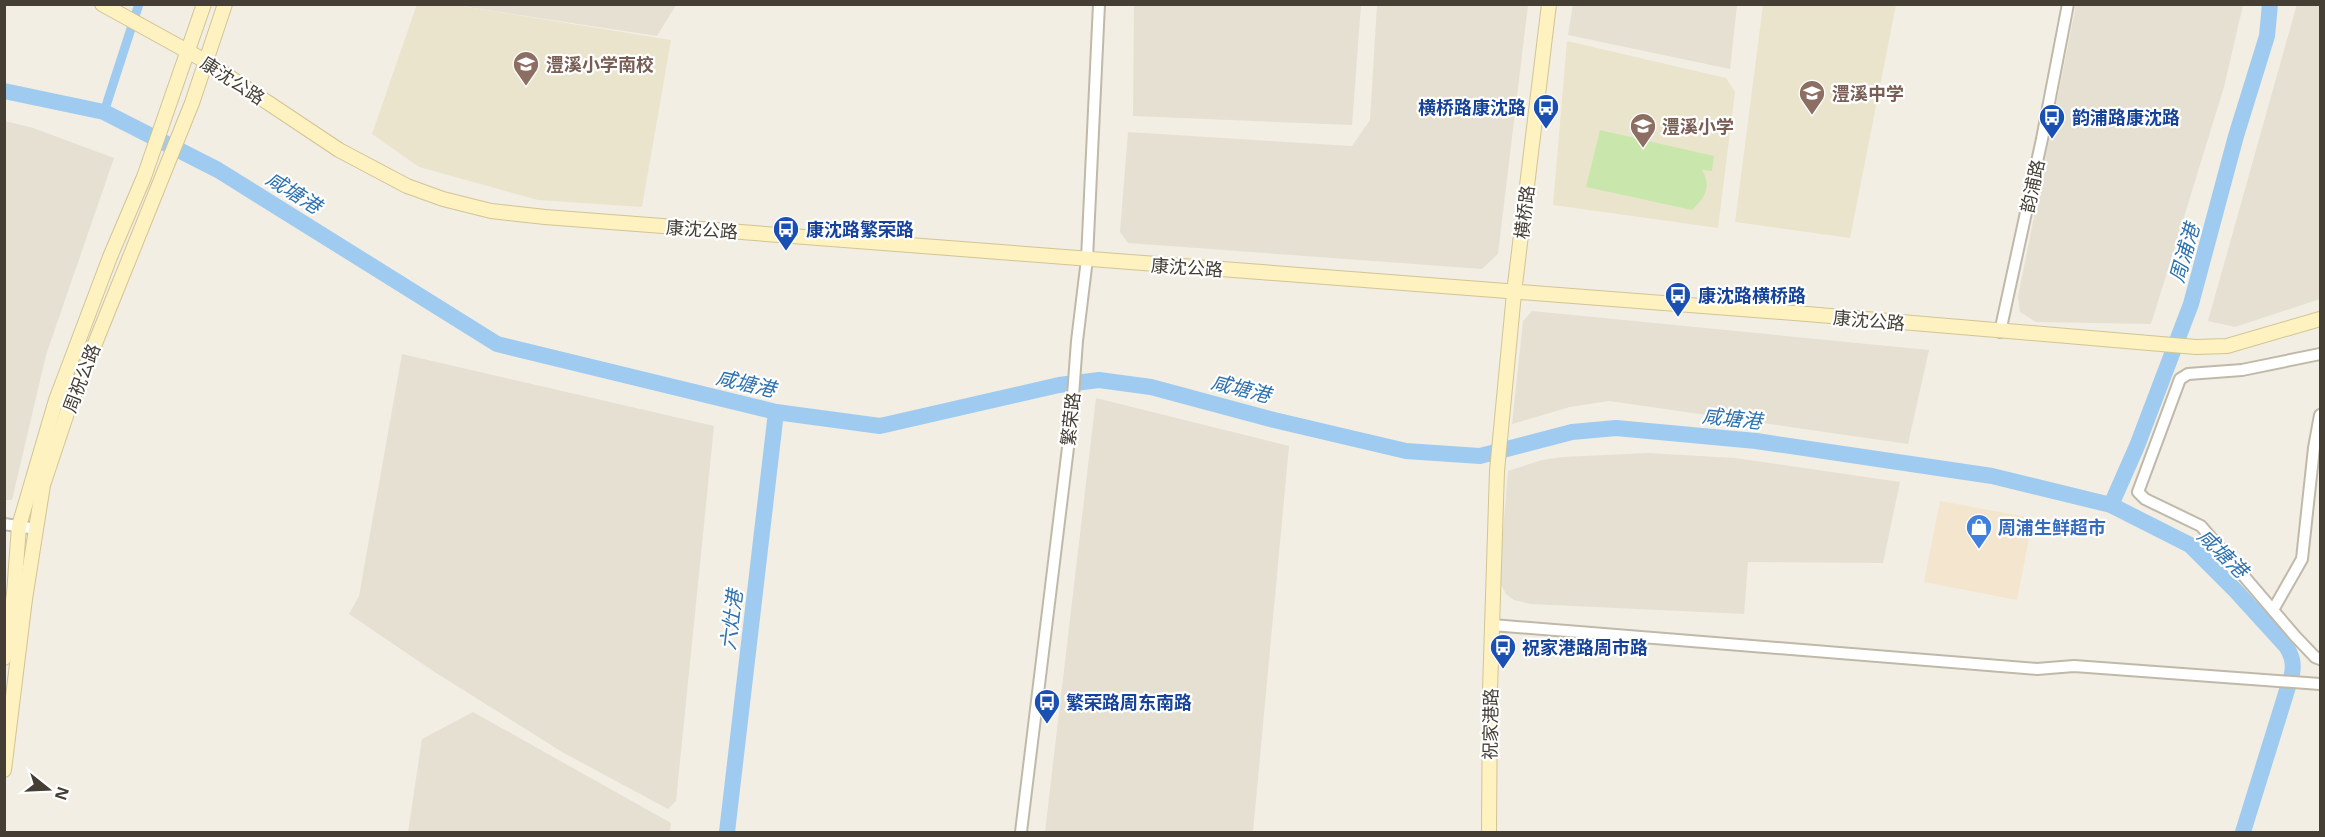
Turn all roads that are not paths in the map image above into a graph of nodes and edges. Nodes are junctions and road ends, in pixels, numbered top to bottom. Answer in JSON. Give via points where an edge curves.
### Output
{"nodes":[{"id":1,"x":102,"y":4,"type":"edge"},
{"id":2,"x":204,"y":4,"type":"edge"},
{"id":3,"x":225,"y":4,"type":"edge"},
{"id":4,"x":1099,"y":4,"type":"edge"},
{"id":5,"x":1549,"y":4,"type":"edge"},
{"id":6,"x":2068,"y":4,"type":"edge"},
{"id":7,"x":189,"y":53,"type":"junction"},
{"id":8,"x":207,"y":62,"type":"junction"},
{"id":9,"x":1087,"y":259,"type":"junction"},
{"id":10,"x":1514,"y":292,"type":"junction"},
{"id":11,"x":2320,"y":319,"type":"edge"},
{"id":12,"x":2000,"y":332,"type":"junction"},
{"id":13,"x":2320,"y":354,"type":"edge"},
{"id":14,"x":2320,"y":415,"type":"edge"},
{"id":15,"x":1497,"y":471,"type":"joint"},
{"id":16,"x":12,"y":525,"type":"edge"},
{"id":17,"x":36,"y":529,"type":"junction"},
{"id":18,"x":2273,"y":610,"type":"junction"},
{"id":19,"x":1492,"y":624,"type":"junction"},
{"id":20,"x":4,"y":658,"type":"edge"},
{"id":21,"x":2320,"y":659,"type":"edge"},
{"id":22,"x":2320,"y":684,"type":"edge"},
{"id":23,"x":4,"y":770,"type":"edge"},
{"id":24,"x":1021,"y":832,"type":"edge"},
{"id":25,"x":1489,"y":832,"type":"edge"}],
"edges":[{"from":1,"to":7,"type":"street","name":"康沈公路"},
{"from":2,"to":7,"type":"street","name":"周祝公路"},
{"from":3,"to":8,"type":"street","name":"周祝公路"},
{"from":4,"to":9,"type":"street","name":"繁荣路"},
{"from":5,"to":10,"type":"street","name":"横桥路"},
{"from":6,"to":12,"type":"street","name":"韵浦路"},
{"from":7,"to":8,"type":"street","name":"康沈公路"},
{"from":7,"to":16,"type":"street","name":"周祝公路"},
{"from":8,"to":9,"type":"street","name":"康沈公路","via":[[339,150],[407,186],[491,211]]},
{"from":8,"to":17,"type":"street","name":"周祝公路","via":[[67,413],[43,485]]},
{"from":9,"to":10,"type":"street","name":"康沈公路"},
{"from":9,"to":24,"type":"street","name":"繁荣路"},
{"from":10,"to":12,"type":"street","name":"康沈公路"},
{"from":10,"to":15,"type":"street","name":"横桥路"},
{"from":11,"to":12,"type":"street","name":"康沈公路","via":[[2227,346]]},
{"from":13,"to":18,"type":"street","via":[[2242,369],[2188,374],[2180,379],[2138,492],[2145,500],[2201,526]]},
{"from":14,"to":18,"type":"street","via":[[2302,559]]},
{"from":15,"to":19,"type":"street","name":"祝家港路"},
{"from":16,"to":17,"type":"street"},
{"from":16,"to":20,"type":"street","name":"周祝公路","via":[[14,594]]},
{"from":17,"to":23,"type":"street","name":"周祝公路"},
{"from":18,"to":21,"type":"street"},
{"from":19,"to":22,"type":"street","via":[[2037,669],[2074,666]]},
{"from":19,"to":25,"type":"street","name":"祝家港路"}]}
